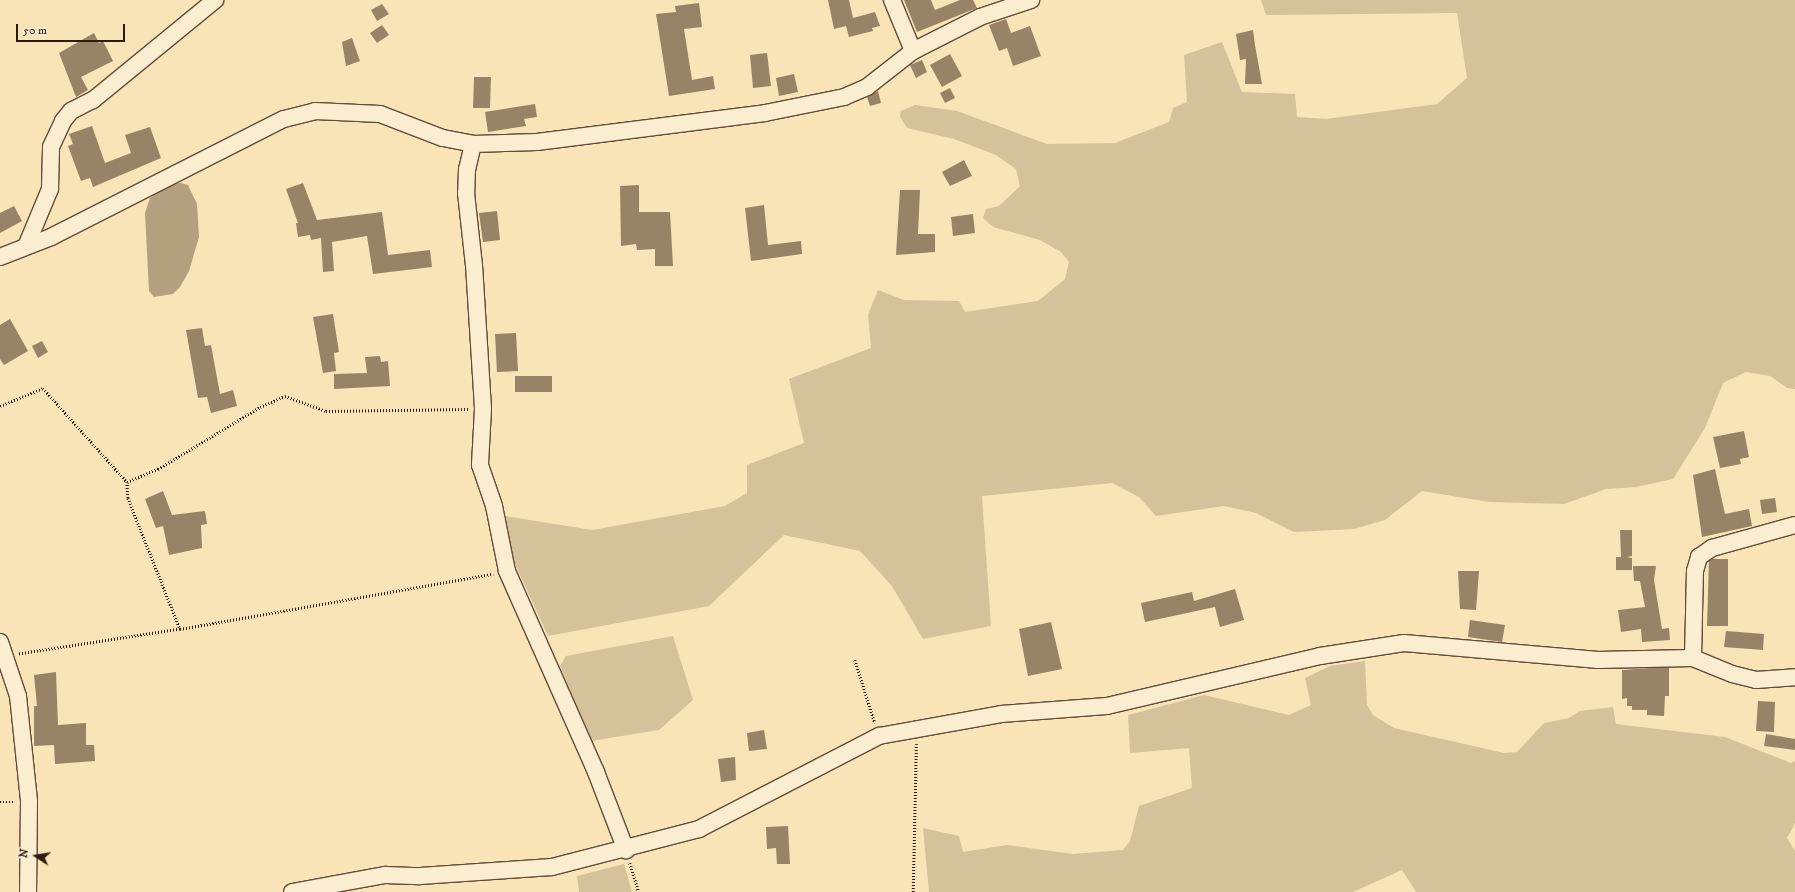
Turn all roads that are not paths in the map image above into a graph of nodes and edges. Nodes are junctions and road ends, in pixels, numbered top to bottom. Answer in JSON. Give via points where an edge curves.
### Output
{"nodes":[{"id":1,"x":215,"y":0,"type":"edge"},
{"id":2,"x":892,"y":0,"type":"edge"},
{"id":3,"x":1031,"y":0,"type":"edge"},
{"id":4,"x":913,"y":51,"type":"junction"},
{"id":5,"x":473,"y":144,"type":"junction"},
{"id":6,"x":27,"y":244,"type":"junction"},
{"id":7,"x":0,"y":257,"type":"edge"},
{"id":8,"x":1795,"y":525,"type":"edge"},
{"id":9,"x":2,"y":649,"type":"edge"},
{"id":10,"x":1693,"y":658,"type":"junction"},
{"id":11,"x":1795,"y":677,"type":"edge"},
{"id":12,"x":626,"y":850,"type":"junction"},
{"id":13,"x":28,"y":892,"type":"edge"},
{"id":14,"x":292,"y":892,"type":"edge"}],
"edges":[{"from":1,"to":6,"type":"street","via":[[93,100],[72,111],[63,121],[51,147],[50,189]]},
{"from":2,"to":4,"type":"street"},
{"from":3,"to":4,"type":"street","via":[[980,17]]},
{"from":4,"to":5,"type":"street","via":[[867,87],[844,97],[798,107],[609,134],[507,144]]},
{"from":5,"to":6,"type":"street","via":[[443,138],[380,114],[315,111],[284,119],[51,237]]},
{"from":5,"to":12,"type":"street","via":[[467,169],[466,193],[483,409],[480,465],[494,506],[507,571],[584,744]]},
{"from":6,"to":7,"type":"street"},
{"from":8,"to":10,"type":"street","via":[[1712,548],[1699,557],[1695,571]]},
{"from":9,"to":13,"type":"street","via":[[18,696],[29,801]]},
{"from":10,"to":11,"type":"street","via":[[1732,674],[1756,680]]},
{"from":10,"to":12,"type":"street","via":[[1598,660],[1404,643],[1320,656],[1107,706],[1001,714],[915,728],[879,736],[699,829]]},
{"from":12,"to":14,"type":"street","via":[[552,866],[420,876],[385,875]]}]}
